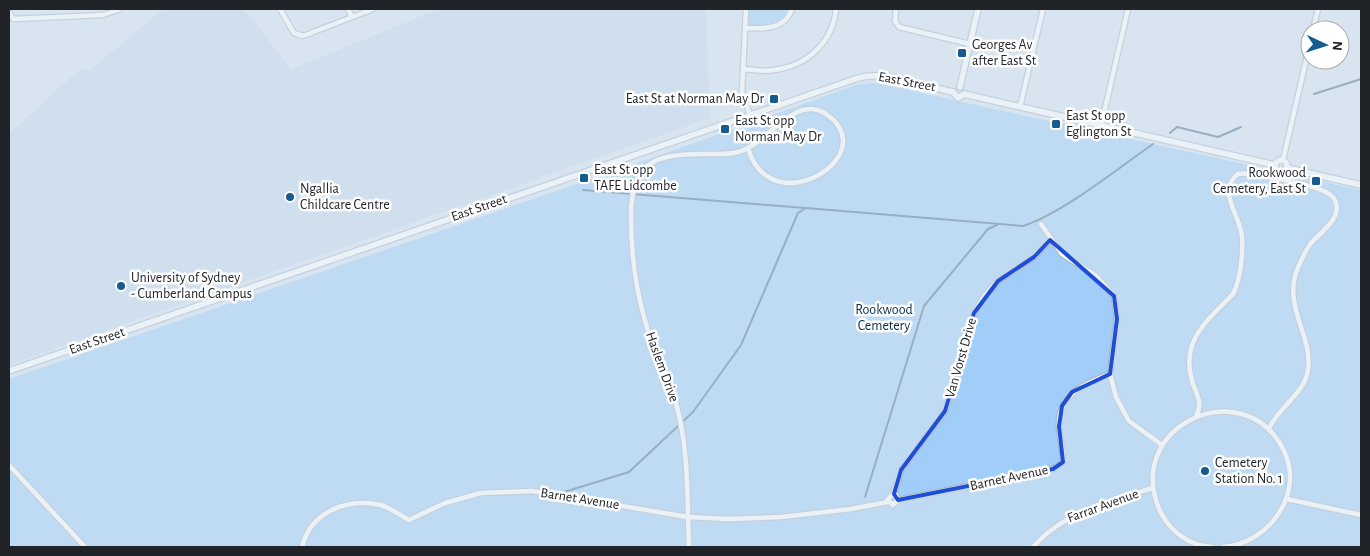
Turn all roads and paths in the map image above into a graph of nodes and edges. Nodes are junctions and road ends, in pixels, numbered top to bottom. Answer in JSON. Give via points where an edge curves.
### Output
{"nodes":[{"id":1,"x":83,"y":9,"type":"edge"},
{"id":2,"x":120,"y":9,"type":"edge"},
{"id":3,"x":280,"y":9,"type":"edge"},
{"id":4,"x":348,"y":9,"type":"edge"},
{"id":5,"x":373,"y":9,"type":"edge"},
{"id":6,"x":746,"y":9,"type":"edge"},
{"id":7,"x":792,"y":9,"type":"edge"},
{"id":8,"x":836,"y":9,"type":"edge"},
{"id":9,"x":896,"y":9,"type":"edge"},
{"id":10,"x":978,"y":9,"type":"edge"},
{"id":11,"x":1043,"y":9,"type":"edge"},
{"id":12,"x":1128,"y":9,"type":"edge"},
{"id":13,"x":9,"y":12,"type":"edge"},
{"id":14,"x":83,"y":16,"type":"junction"},
{"id":15,"x":352,"y":17,"type":"junction"},
{"id":16,"x":11,"y":21,"type":"edge"},
{"id":17,"x":745,"y":28,"type":"junction"},
{"id":18,"x":970,"y":44,"type":"junction"},
{"id":19,"x":743,"y":69,"type":"junction"},
{"id":20,"x":1304,"y":70,"type":"edge"},
{"id":21,"x":960,"y":87,"type":"junction"},
{"id":22,"x":954,"y":92,"type":"junction"},
{"id":23,"x":964,"y":94,"type":"junction"},
{"id":24,"x":1020,"y":107,"type":"junction"},
{"id":25,"x":750,"y":115,"type":"junction"},
{"id":26,"x":1101,"y":126,"type":"junction"},
{"id":27,"x":748,"y":148,"type":"junction"},
{"id":28,"x":1283,"y":160,"type":"junction"},
{"id":29,"x":1275,"y":165,"type":"junction"},
{"id":30,"x":1288,"y":168,"type":"junction"},
{"id":31,"x":1280,"y":172,"type":"junction"},
{"id":32,"x":1278,"y":180,"type":"junction"},
{"id":33,"x":1361,"y":185,"type":"edge"},
{"id":34,"x":1041,"y":224,"type":"dead end"},
{"id":35,"x":1050,"y":240,"type":"junction"},
{"id":36,"x":9,"y":371,"type":"edge"},
{"id":37,"x":1110,"y":374,"type":"junction"},
{"id":38,"x":1196,"y":418,"type":"junction"},
{"id":39,"x":1269,"y":429,"type":"junction"},
{"id":40,"x":1162,"y":445,"type":"junction"},
{"id":41,"x":9,"y":465,"type":"edge"},
{"id":42,"x":1153,"y":488,"type":"junction"},
{"id":43,"x":894,"y":494,"type":"junction"},
{"id":44,"x":1287,"y":498,"type":"junction"},
{"id":45,"x":898,"y":500,"type":"junction"},
{"id":46,"x":888,"y":502,"type":"junction"},
{"id":47,"x":1361,"y":515,"type":"edge"},
{"id":48,"x":688,"y":517,"type":"junction"},
{"id":49,"x":1185,"y":539,"type":"junction"},
{"id":50,"x":85,"y":547,"type":"edge"},
{"id":51,"x":302,"y":547,"type":"edge"},
{"id":52,"x":689,"y":547,"type":"edge"},
{"id":53,"x":1033,"y":547,"type":"edge"},
{"id":54,"x":1188,"y":547,"type":"edge"},
{"id":55,"x":1201,"y":547,"type":"edge"},
{"id":56,"x":1212,"y":547,"type":"edge"},
{"id":57,"x":1223,"y":547,"type":"edge"}],
"edges":[{"from":1,"to":14,"type":"street"},
{"from":2,"to":14,"type":"street","via":[[103,15]]},
{"from":3,"to":15,"type":"street","via":[[294,33],[304,36]]},
{"from":4,"to":15,"type":"street"},
{"from":5,"to":15,"type":"street"},
{"from":6,"to":17,"type":"street"},
{"from":7,"to":17,"type":"street","via":[[785,20],[772,28]]},
{"from":8,"to":19,"type":"street","via":[[827,38],[814,53],[797,64],[774,70]]},
{"from":9,"to":18,"type":"street","via":[[895,21],[899,27]]},
{"from":10,"to":18,"type":"main road"},
{"from":11,"to":24,"type":"street"},
{"from":12,"to":26,"type":"street"},
{"from":13,"to":16,"type":"street"},
{"from":14,"to":16,"type":"street"},
{"from":17,"to":19,"type":"street"},
{"from":18,"to":21,"type":"main road"},
{"from":19,"to":25,"type":"street","via":[[742,92]]},
{"from":20,"to":28,"type":"street"},
{"from":21,"to":22,"type":"main road"},
{"from":21,"to":23,"type":"main road"},
{"from":22,"to":23,"type":"main road","name":"East Street","via":[[958,98]]},
{"from":22,"to":25,"type":"main road","name":"East Street","via":[[870,76]]},
{"from":23,"to":24,"type":"main road"},
{"from":24,"to":26,"type":"main road"},
{"from":25,"to":36,"type":"main road","name":"East Street"},
{"from":26,"to":29,"type":"main road"},
{"from":27,"to":27,"type":"street","via":[[755,167],[764,176],[780,182],[799,182],[827,170],[839,157],[843,136],[836,120],[819,109],[802,110]]},
{"from":27,"to":48,"type":"street","name":"Haslem Drive","via":[[727,154],[684,154],[650,163],[641,171],[631,200],[636,284],[655,351],[680,419],[686,455]]},
{"from":28,"to":29,"type":"main road"},
{"from":28,"to":30,"type":"main road"},
{"from":29,"to":31,"type":"main road"},
{"from":30,"to":31,"type":"main road"},
{"from":30,"to":33,"type":"main road"},
{"from":31,"to":32,"type":"street"},
{"from":32,"to":38,"type":"street","via":[[1242,173],[1234,177],[1229,186],[1229,197],[1242,235],[1241,261],[1234,294],[1201,326],[1192,346],[1191,378],[1200,402]]},
{"from":32,"to":39,"type":"street","via":[[1324,191],[1335,200],[1337,208],[1331,222],[1308,248],[1295,278],[1294,306],[1308,361],[1306,379],[1275,416]]},
{"from":34,"to":35,"type":"street"},
{"from":35,"to":37,"type":"street","via":[[1062,254],[1096,276],[1114,296],[1117,319]]},
{"from":35,"to":43,"type":"street","name":"Van Vorst Drive","via":[[1034,257],[998,280],[984,295],[974,313],[945,411],[901,470]]},
{"from":37,"to":40,"type":"street","via":[[1116,397],[1129,421]]},
{"from":37,"to":45,"type":"street","name":"Barnet Avenue","via":[[1072,392],[1062,406],[1059,426],[1064,446],[1063,462],[1054,469]]},
{"from":38,"to":39,"type":"street","via":[[1215,412],[1235,413]]},
{"from":38,"to":40,"type":"street","via":[[1178,428]]},
{"from":39,"to":44,"type":"street","via":[[1288,460],[1291,478]]},
{"from":40,"to":42,"type":"street","via":[[1153,465]]},
{"from":41,"to":50,"type":"street"},
{"from":42,"to":49,"type":"street","via":[[1166,521]]},
{"from":42,"to":53,"type":"street","name":"Farrar Avenue","via":[[1078,513],[1054,527]]},
{"from":43,"to":45,"type":"street"},
{"from":43,"to":46,"type":"street","via":[[889,495]]},
{"from":44,"to":47,"type":"street"},
{"from":44,"to":57,"type":"street","via":[[1262,532],[1240,544]]},
{"from":45,"to":46,"type":"street","name":"Barnet Avenue","via":[[893,505]]},
{"from":46,"to":48,"type":"street","name":"Barnet Avenue","via":[[773,517]]},
{"from":48,"to":51,"type":"street","name":"Barnet Avenue","via":[[532,491],[481,493],[444,503],[409,520],[383,506],[363,503],[337,506],[318,518]]},
{"from":48,"to":52,"type":"street","name":"Haslem Drive"},
{"from":49,"to":54,"type":"street"},
{"from":49,"to":55,"type":"street"},
{"from":55,"to":56,"type":"street"}]}
